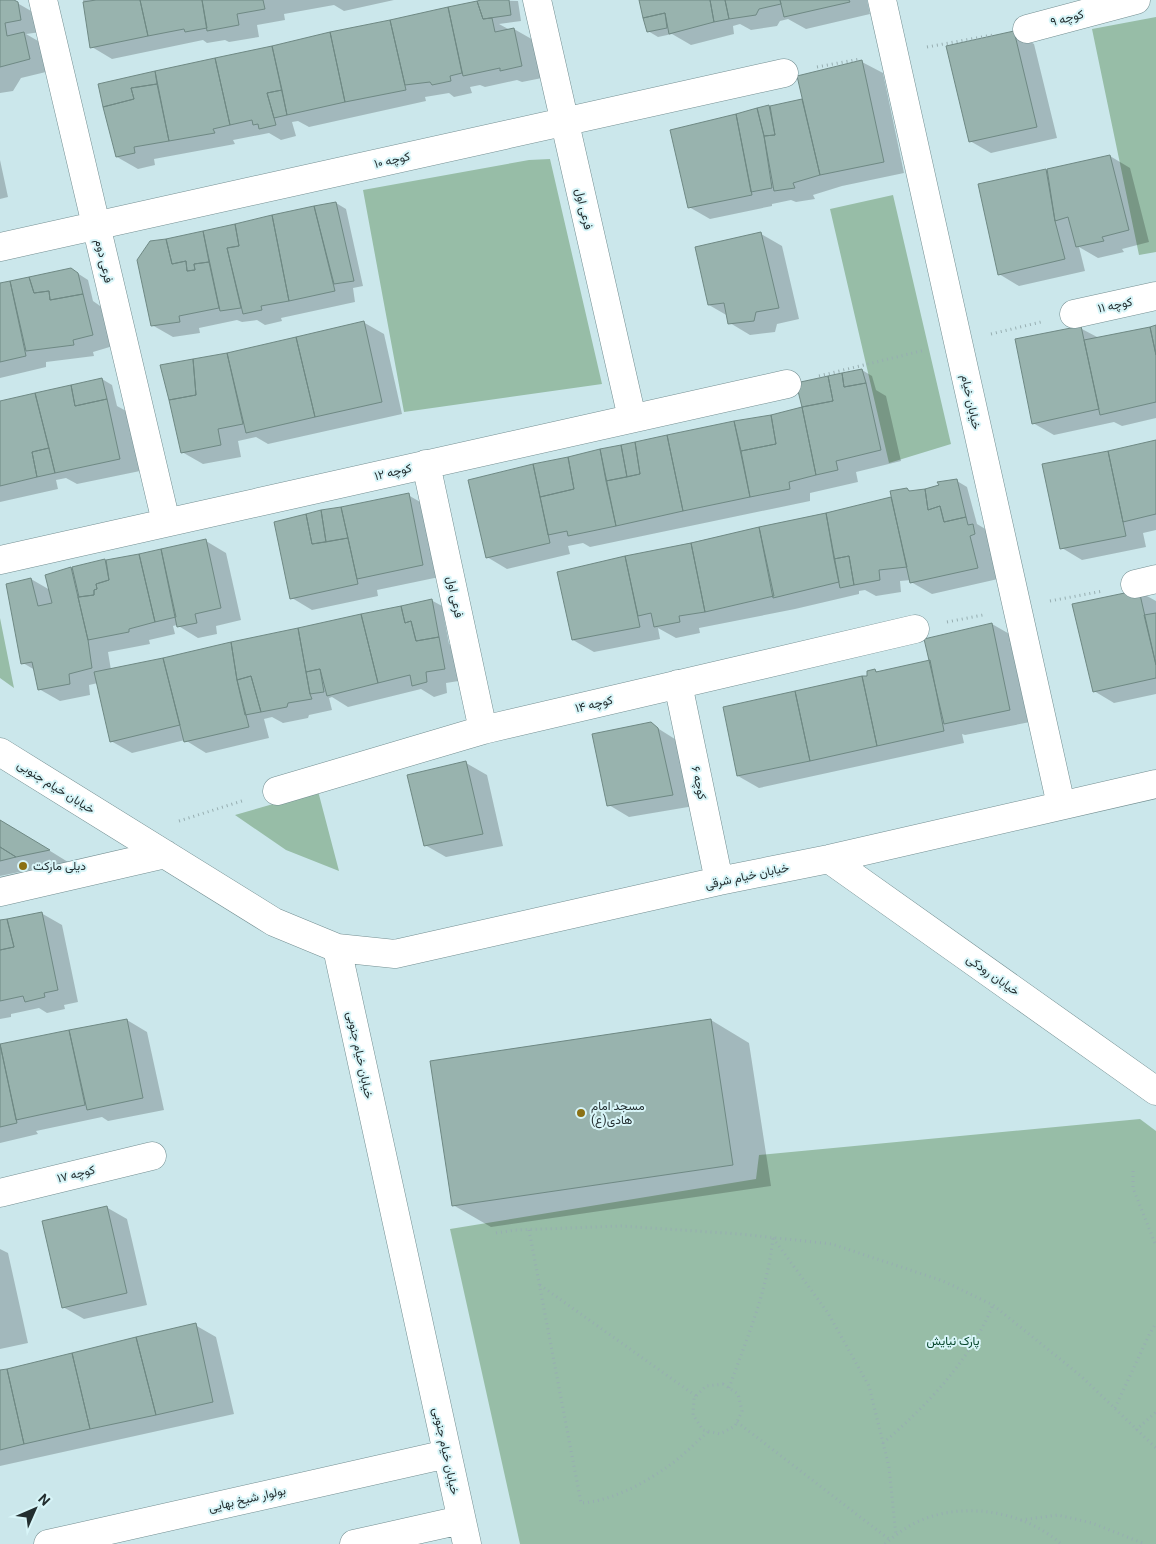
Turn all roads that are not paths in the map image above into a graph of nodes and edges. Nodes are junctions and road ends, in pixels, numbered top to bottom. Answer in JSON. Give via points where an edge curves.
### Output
{"nodes":[{"id":1,"x":43,"y":0,"type":"edge"},
{"id":2,"x":536,"y":0,"type":"edge"},
{"id":3,"x":882,"y":0,"type":"edge"},
{"id":4,"x":1136,"y":0,"type":"edge"},
{"id":5,"x":1027,"y":29,"type":"dead end"},
{"id":6,"x":784,"y":73,"type":"dead end"},
{"id":7,"x":564,"y":121,"type":"junction"},
{"id":8,"x":96,"y":226,"type":"junction"},
{"id":9,"x":0,"y":247,"type":"edge"},
{"id":10,"x":1156,"y":296,"type":"edge"},
{"id":11,"x":1074,"y":314,"type":"dead end"},
{"id":12,"x":787,"y":384,"type":"dead end"},
{"id":13,"x":632,"y":418,"type":"junction"},
{"id":14,"x":426,"y":464,"type":"junction"},
{"id":15,"x":166,"y":522,"type":"junction"},
{"id":16,"x":0,"y":560,"type":"edge"},
{"id":17,"x":915,"y":629,"type":"dead end"},
{"id":18,"x":678,"y":684,"type":"junction"},
{"id":19,"x":483,"y":730,"type":"junction"},
{"id":20,"x":0,"y":752,"type":"edge"},
{"id":21,"x":1156,"y":784,"type":"edge"},
{"id":22,"x":277,"y":790,"type":"road end"},
{"id":23,"x":1061,"y":805,"type":"junction"},
{"id":24,"x":165,"y":854,"type":"junction"},
{"id":25,"x":829,"y":859,"type":"junction"},
{"id":26,"x":720,"y":881,"type":"junction"},
{"id":27,"x":0,"y":892,"type":"edge"},
{"id":28,"x":337,"y":948,"type":"junction"},
{"id":29,"x":1156,"y":1091,"type":"edge"},
{"id":30,"x":152,"y":1156,"type":"dead end"},
{"id":31,"x":0,"y":1193,"type":"edge"},
{"id":32,"x":447,"y":1454,"type":"junction"},
{"id":33,"x":464,"y":1532,"type":"edge"},
{"id":34,"x":48,"y":1544,"type":"edge"},
{"id":35,"x":354,"y":1544,"type":"edge"}],
"edges":[{"from":1,"to":8,"type":"street","name":"فرعی دوم"},
{"from":2,"to":7,"type":"street","name":"فرعی اول"},
{"from":3,"to":23,"type":"street","name":"خیابان خیام"},
{"from":4,"to":5,"type":"street","name":"کوچه ۹"},
{"from":6,"to":7,"type":"street","name":"کوچه ۱۰"},
{"from":7,"to":8,"type":"street","name":"کوچه ۱۰"},
{"from":7,"to":13,"type":"street","name":"فرعی اول"},
{"from":8,"to":9,"type":"street","name":"کوچه ۱۰"},
{"from":8,"to":15,"type":"street","name":"فرعی دوم"},
{"from":10,"to":11,"type":"street","name":"کوچه ۱۱"},
{"from":12,"to":13,"type":"street","name":"کوچه ۱۲"},
{"from":13,"to":14,"type":"street","name":"کوچه ۱۲"},
{"from":14,"to":15,"type":"street","name":"کوچه ۱۲"},
{"from":14,"to":19,"type":"street","name":"فرعی اول"},
{"from":15,"to":16,"type":"street","name":"کوچه ۱۲"},
{"from":17,"to":18,"type":"street","name":"کوچه ۱۴"},
{"from":18,"to":19,"type":"street","name":"کوچه ۱۴"},
{"from":18,"to":26,"type":"street","name":"کوچه ۶"},
{"from":19,"to":22,"type":"street","name":"کوچه ۱۴"},
{"from":20,"to":24,"type":"street","name":"خیابان خیام جنوبی"},
{"from":21,"to":23,"type":"street","name":"خیابان خیام شرقی"},
{"from":23,"to":25,"type":"street","name":"خیابان خیام شرقی"},
{"from":24,"to":27,"type":"street"},
{"from":24,"to":28,"type":"street","name":"خیابان خیام جنوبی","via":[[274,922]]},
{"from":25,"to":26,"type":"street","name":"خیابان خیام شرقی"},
{"from":25,"to":29,"type":"street","name":"خیابان رودکی"},
{"from":26,"to":28,"type":"street","name":"خیابان خیام شرقی","via":[[395,954]]},
{"from":28,"to":32,"type":"street","name":"خیابان خیام جنوبی"},
{"from":30,"to":31,"type":"street","name":"کوچه ۱۷"},
{"from":32,"to":33,"type":"street","name":"خیابان خیام جنوبی"},
{"from":32,"to":34,"type":"street","name":"بولوار شیخ بهایی"},
{"from":33,"to":35,"type":"street"}]}
